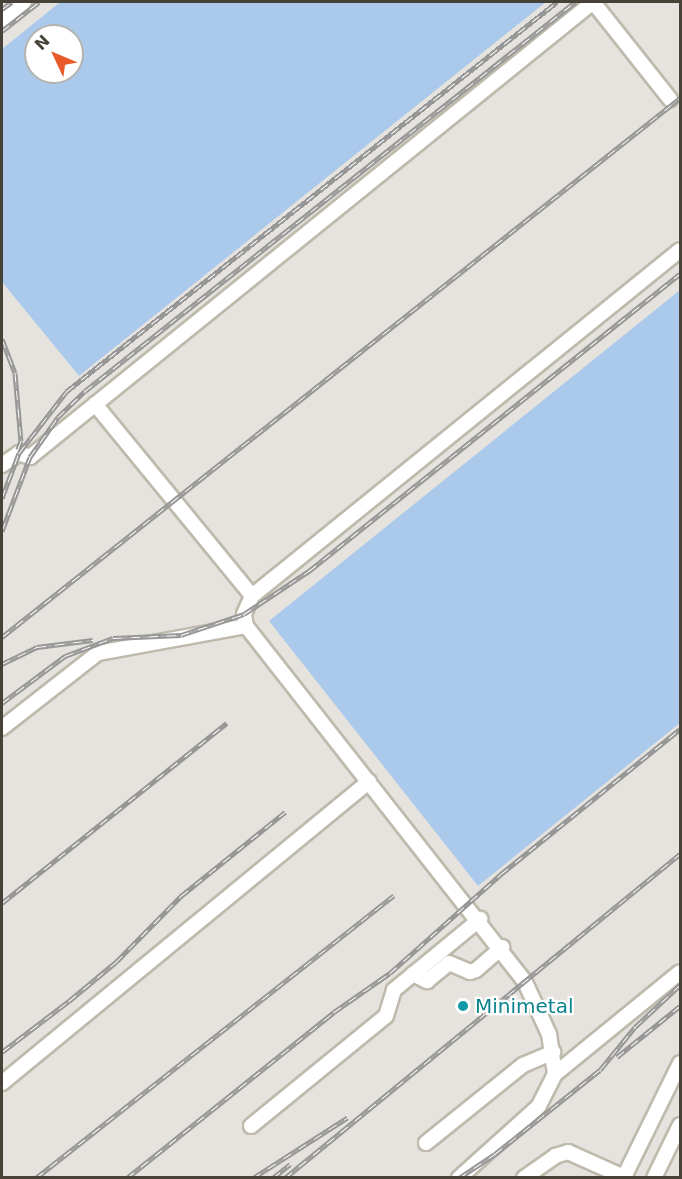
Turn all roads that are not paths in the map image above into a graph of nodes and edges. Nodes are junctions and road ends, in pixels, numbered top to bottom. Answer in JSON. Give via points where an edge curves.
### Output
{"nodes":[{"id":1,"x":24,"y":2,"type":"edge"},
{"id":2,"x":593,"y":2,"type":"edge"},
{"id":3,"x":2,"y":20,"type":"edge"},
{"id":4,"x":670,"y":99,"type":"dead end"},
{"id":5,"x":681,"y":250,"type":"edge"},
{"id":6,"x":95,"y":404,"type":"junction"},
{"id":7,"x":2,"y":465,"type":"edge"},
{"id":8,"x":252,"y":596,"type":"junction"},
{"id":9,"x":246,"y":626,"type":"junction"},
{"id":10,"x":2,"y":728,"type":"edge"},
{"id":11,"x":369,"y":782,"type":"junction"},
{"id":12,"x":480,"y":919,"type":"junction"},
{"id":13,"x":502,"y":947,"type":"junction"},
{"id":14,"x":681,"y":972,"type":"edge"},
{"id":15,"x":413,"y":974,"type":"junction"},
{"id":16,"x":553,"y":1052,"type":"junction"},
{"id":17,"x":681,"y":1063,"type":"edge"},
{"id":18,"x":555,"y":1074,"type":"junction"},
{"id":19,"x":2,"y":1083,"type":"edge"},
{"id":20,"x":681,"y":1125,"type":"edge"},
{"id":21,"x":251,"y":1126,"type":"dead end"},
{"id":22,"x":426,"y":1143,"type":"dead end"},
{"id":23,"x":625,"y":1177,"type":"edge"},
{"id":24,"x":459,"y":1178,"type":"edge"},
{"id":25,"x":524,"y":1178,"type":"edge"},
{"id":26,"x":654,"y":1178,"type":"edge"}],
"edges":[{"from":1,"to":3,"type":"street"},
{"from":2,"to":4,"type":"street"},
{"from":2,"to":6,"type":"street"},
{"from":5,"to":8,"type":"street"},
{"from":6,"to":7,"type":"street","via":[[30,457],[19,453]]},
{"from":6,"to":8,"type":"street"},
{"from":8,"to":9,"type":"street","via":[[244,614]]},
{"from":9,"to":10,"type":"street","via":[[98,653]]},
{"from":9,"to":11,"type":"street"},
{"from":11,"to":12,"type":"street"},
{"from":11,"to":19,"type":"street"},
{"from":12,"to":13,"type":"street"},
{"from":12,"to":15,"type":"street"},
{"from":13,"to":15,"type":"street","via":[[470,972],[449,963],[427,981]]},
{"from":13,"to":16,"type":"street","via":[[524,980]]},
{"from":14,"to":18,"type":"street"},
{"from":15,"to":21,"type":"street","via":[[394,990],[386,1016]]},
{"from":16,"to":18,"type":"street"},
{"from":16,"to":22,"type":"street","via":[[523,1065]]},
{"from":17,"to":23,"type":"street"},
{"from":18,"to":24,"type":"street","via":[[539,1106]]},
{"from":20,"to":26,"type":"street"},
{"from":23,"to":25,"type":"street","via":[[568,1152],[555,1156]]}]}
